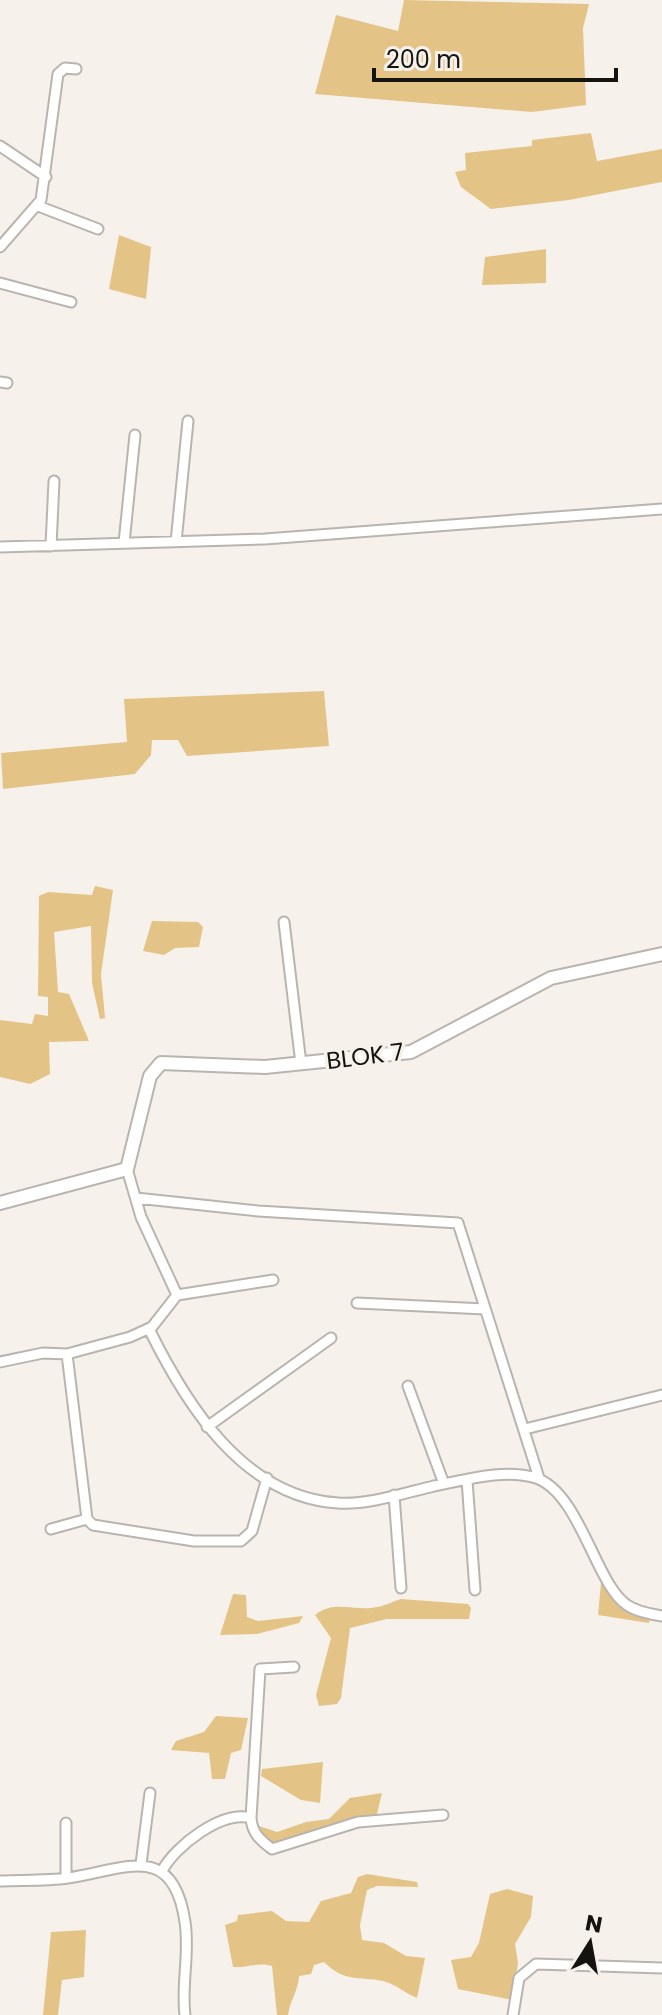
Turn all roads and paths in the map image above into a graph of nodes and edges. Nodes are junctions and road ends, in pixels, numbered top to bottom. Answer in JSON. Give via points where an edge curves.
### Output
{"nodes":[{"id":1,"x":76,"y":69,"type":"dead end"},
{"id":2,"x":0,"y":146,"type":"edge"},
{"id":3,"x":46,"y":177,"type":"junction"},
{"id":4,"x":38,"y":206,"type":"junction"},
{"id":5,"x":98,"y":229,"type":"dead end"},
{"id":6,"x":0,"y":247,"type":"edge"},
{"id":7,"x":0,"y":283,"type":"edge"},
{"id":8,"x":71,"y":302,"type":"dead end"},
{"id":9,"x":188,"y":421,"type":"dead end"},
{"id":10,"x":135,"y":435,"type":"dead end"},
{"id":11,"x":54,"y":481,"type":"dead end"},
{"id":12,"x":662,"y":509,"type":"edge"},
{"id":13,"x":176,"y":542,"type":"junction"},
{"id":14,"x":124,"y":543,"type":"junction"},
{"id":15,"x":51,"y":546,"type":"junction"},
{"id":16,"x":0,"y":547,"type":"edge"},
{"id":17,"x":284,"y":922,"type":"dead end"},
{"id":18,"x":662,"y":954,"type":"edge"},
{"id":19,"x":301,"y":1064,"type":"junction"},
{"id":20,"x":127,"y":1169,"type":"junction"},
{"id":21,"x":136,"y":1198,"type":"junction"},
{"id":22,"x":0,"y":1203,"type":"edge"},
{"id":23,"x":273,"y":1280,"type":"dead end"},
{"id":24,"x":177,"y":1295,"type":"junction"},
{"id":25,"x":357,"y":1303,"type":"dead end"},
{"id":26,"x":485,"y":1309,"type":"junction"},
{"id":27,"x":149,"y":1329,"type":"junction"},
{"id":28,"x":331,"y":1338,"type":"dead end"},
{"id":29,"x":67,"y":1354,"type":"junction"},
{"id":30,"x":0,"y":1362,"type":"edge"},
{"id":31,"x":408,"y":1386,"type":"dead end"},
{"id":32,"x":662,"y":1395,"type":"edge"},
{"id":33,"x":207,"y":1427,"type":"junction"},
{"id":34,"x":525,"y":1429,"type":"junction"},
{"id":35,"x":267,"y":1478,"type":"junction"},
{"id":36,"x":539,"y":1478,"type":"junction"},
{"id":37,"x":467,"y":1480,"type":"junction"},
{"id":38,"x":444,"y":1484,"type":"junction"},
{"id":39,"x":394,"y":1495,"type":"junction"},
{"id":40,"x":87,"y":1519,"type":"junction"},
{"id":41,"x":51,"y":1529,"type":"dead end"},
{"id":42,"x":401,"y":1588,"type":"dead end"},
{"id":43,"x":475,"y":1590,"type":"dead end"},
{"id":44,"x":662,"y":1616,"type":"edge"},
{"id":45,"x":294,"y":1667,"type":"dead end"},
{"id":46,"x":150,"y":1793,"type":"dead end"},
{"id":47,"x":443,"y":1815,"type":"dead end"},
{"id":48,"x":251,"y":1818,"type":"junction"},
{"id":49,"x":66,"y":1823,"type":"dead end"},
{"id":50,"x":141,"y":1864,"type":"junction"},
{"id":51,"x":162,"y":1871,"type":"junction"},
{"id":52,"x":66,"y":1878,"type":"junction"},
{"id":53,"x":0,"y":1881,"type":"edge"},
{"id":54,"x":662,"y":1968,"type":"edge"},
{"id":55,"x":185,"y":2015,"type":"edge"},
{"id":56,"x":513,"y":2015,"type":"edge"}],
"edges":[{"from":1,"to":3,"type":"street","via":[[58,74]]},
{"from":2,"to":3,"type":"street"},
{"from":3,"to":4,"type":"street"},
{"from":4,"to":5,"type":"street"},
{"from":4,"to":6,"type":"street"},
{"from":7,"to":8,"type":"street"},
{"from":9,"to":13,"type":"street"},
{"from":10,"to":14,"type":"street"},
{"from":11,"to":15,"type":"street"},
{"from":12,"to":13,"type":"street"},
{"from":13,"to":14,"type":"street"},
{"from":14,"to":15,"type":"street"},
{"from":15,"to":16,"type":"street"},
{"from":17,"to":19,"type":"street"},
{"from":18,"to":19,"type":"street","name":"BLOK 7","via":[[551,978],[411,1052]]},
{"from":19,"to":20,"type":"street","name":"BLOK 7","via":[[169,1061],[156,1067]]},
{"from":20,"to":21,"type":"street"},
{"from":20,"to":22,"type":"street"},
{"from":21,"to":24,"type":"street"},
{"from":21,"to":26,"type":"street","via":[[258,1211],[453,1220]]},
{"from":23,"to":24,"type":"street"},
{"from":24,"to":27,"type":"street"},
{"from":25,"to":26,"type":"street"},
{"from":26,"to":34,"type":"street"},
{"from":27,"to":29,"type":"street"},
{"from":27,"to":33,"type":"street","via":[[182,1393]]},
{"from":28,"to":33,"type":"street"},
{"from":29,"to":30,"type":"street"},
{"from":29,"to":40,"type":"street"},
{"from":31,"to":38,"type":"street"},
{"from":32,"to":34,"type":"street"},
{"from":33,"to":35,"type":"street"},
{"from":34,"to":36,"type":"street"},
{"from":35,"to":39,"type":"street","via":[[306,1497],[340,1503]]},
{"from":35,"to":40,"type":"street","via":[[252,1531],[241,1541],[194,1541],[100,1528]]},
{"from":36,"to":37,"type":"street","via":[[499,1475]]},
{"from":36,"to":44,"type":"street","via":[[580,1526],[616,1595],[627,1605]]},
{"from":37,"to":38,"type":"street"},
{"from":37,"to":43,"type":"street"},
{"from":38,"to":39,"type":"street"},
{"from":39,"to":42,"type":"street"},
{"from":40,"to":41,"type":"street"},
{"from":45,"to":48,"type":"street","via":[[260,1669]]},
{"from":46,"to":50,"type":"street"},
{"from":47,"to":48,"type":"street","via":[[358,1822],[272,1849],[252,1827]]},
{"from":48,"to":51,"type":"street","via":[[228,1816],[210,1825]]},
{"from":49,"to":52,"type":"street"},
{"from":50,"to":51,"type":"street"},
{"from":50,"to":52,"type":"street"},
{"from":51,"to":55,"type":"street","via":[[174,1885],[185,1922]]},
{"from":52,"to":53,"type":"street"},
{"from":54,"to":56,"type":"street","via":[[536,1964],[519,1978]]}]}
